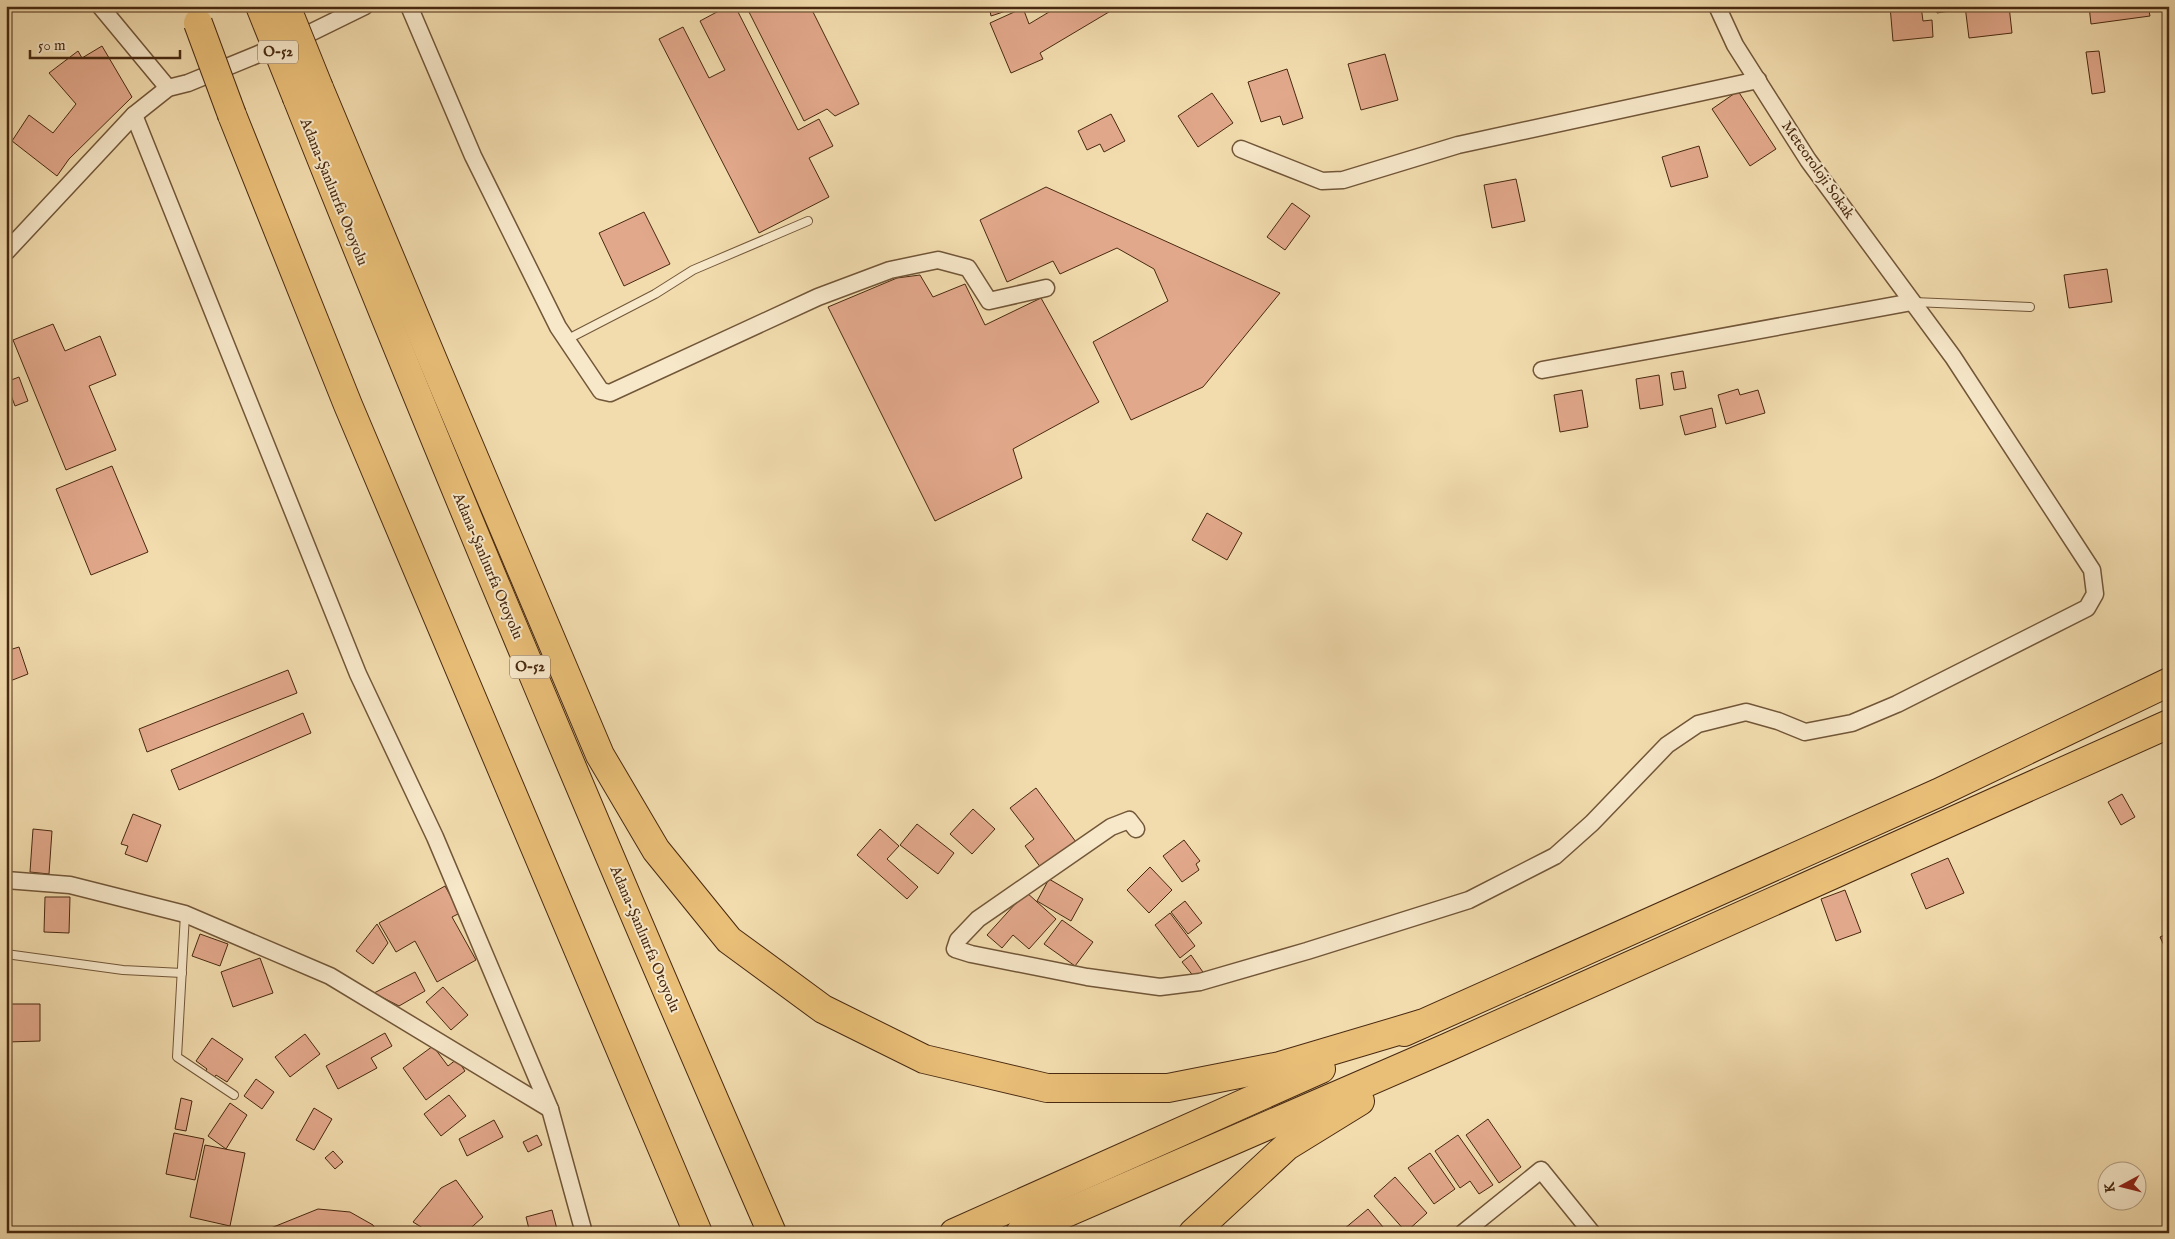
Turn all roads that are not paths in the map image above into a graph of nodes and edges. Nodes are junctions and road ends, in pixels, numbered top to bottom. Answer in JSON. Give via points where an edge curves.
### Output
{"nodes":[{"id":1,"x":100,"y":6,"type":"edge"},
{"id":2,"x":260,"y":6,"type":"edge"},
{"id":3,"x":286,"y":6,"type":"edge"},
{"id":4,"x":366,"y":6,"type":"edge"},
{"id":5,"x":409,"y":6,"type":"edge"},
{"id":6,"x":1717,"y":6,"type":"edge"},
{"id":7,"x":195,"y":15,"type":"edge"},
{"id":8,"x":1758,"y":80,"type":"junction"},
{"id":9,"x":168,"y":88,"type":"junction"},
{"id":10,"x":308,"y":93,"type":"junction"},
{"id":11,"x":134,"y":115,"type":"junction"},
{"id":12,"x":1241,"y":149,"type":"dead end"},
{"id":13,"x":808,"y":221,"type":"dead end"},
{"id":14,"x":6,"y":252,"type":"edge"},
{"id":15,"x":1046,"y":288,"type":"dead end"},
{"id":16,"x":1912,"y":302,"type":"junction"},
{"id":17,"x":2030,"y":307,"type":"dead end"},
{"id":18,"x":566,"y":340,"type":"junction"},
{"id":19,"x":1542,"y":370,"type":"dead end"},
{"id":20,"x":2169,"y":682,"type":"edge"},
{"id":21,"x":2169,"y":724,"type":"edge"},
{"id":22,"x":1136,"y":829,"type":"dead end"},
{"id":23,"x":6,"y":880,"type":"edge"},
{"id":24,"x":185,"y":914,"type":"junction"},
{"id":25,"x":6,"y":954,"type":"edge"},
{"id":26,"x":182,"y":973,"type":"junction"},
{"id":27,"x":1421,"y":1024,"type":"junction"},
{"id":28,"x":1446,"y":1048,"type":"junction"},
{"id":29,"x":234,"y":1095,"type":"dead end"},
{"id":30,"x":550,"y":1109,"type":"junction"},
{"id":31,"x":584,"y":1233,"type":"edge"},
{"id":32,"x":698,"y":1233,"type":"edge"},
{"id":33,"x":772,"y":1233,"type":"edge"},
{"id":34,"x":954,"y":1233,"type":"edge"},
{"id":35,"x":1020,"y":1233,"type":"edge"},
{"id":36,"x":1193,"y":1233,"type":"edge"},
{"id":37,"x":1462,"y":1233,"type":"edge"},
{"id":38,"x":1592,"y":1233,"type":"edge"}],
"edges":[{"from":1,"to":9,"type":"street"},
{"from":2,"to":10,"type":"highway","name":"Adana-Şanlıurfa Otoyolu","number":"O-52","bridge":true},
{"from":3,"to":10,"type":"highway","bridge":true},
{"from":4,"to":9,"type":"street","via":[[312,32],[188,83]]},
{"from":5,"to":18,"type":"street","via":[[474,156]]},
{"from":6,"to":8,"type":"street","name":"Meteoroloji Sokak","via":[[1735,46]]},
{"from":7,"to":32,"type":"highway","bridge":true,"via":[[348,405]]},
{"from":8,"to":12,"type":"street","via":[[1458,145],[1343,180],[1322,181]]},
{"from":8,"to":16,"type":"street","name":"Meteoroloji Sokak","via":[[1808,160]]},
{"from":9,"to":11,"type":"street"},
{"from":10,"to":27,"type":"highway","via":[[440,380],[600,755],[656,850],[729,940],[823,1009],[924,1059],[1047,1088],[1168,1088],[1280,1066]]},
{"from":10,"to":33,"type":"highway","name":"Adana-Şanlıurfa Otoyolu","number":"O-52","via":[[410,381]]},
{"from":11,"to":14,"type":"street"},
{"from":11,"to":30,"type":"street","via":[[358,674],[435,837]]},
{"from":13,"to":18,"type":"lane","via":[[693,270],[655,294]]},
{"from":15,"to":18,"type":"street","via":[[989,301],[968,268],[938,260],[890,270],[818,297],[610,394],[601,391]]},
{"from":16,"to":17,"type":"lane"},
{"from":16,"to":19,"type":"street"},
{"from":16,"to":22,"type":"street","name":"Meteoroloji Sokak","via":[[1952,357],[2092,570],[2096,594],[2087,608],[1897,704],[1852,723],[1805,732],[1746,712],[1698,724],[1667,745],[1592,823],[1555,856],[1469,900],[1306,951],[1200,982],[1160,987],[1087,977],[955,949],[958,940],[978,919],[1111,827],[1129,820]]},
{"from":20,"to":27,"type":"highway","via":[[1938,793]]},
{"from":21,"to":28,"type":"highway"},
{"from":23,"to":24,"type":"street","via":[[70,885]]},
{"from":24,"to":26,"type":"lane"},
{"from":24,"to":30,"type":"street","via":[[330,976]]},
{"from":25,"to":26,"type":"lane","via":[[123,970]]},
{"from":26,"to":29,"type":"lane","via":[[177,1057]]},
{"from":27,"to":34,"type":"highway"},
{"from":28,"to":35,"type":"highway"},
{"from":28,"to":36,"type":"highway","via":[[1286,1146]]},
{"from":30,"to":31,"type":"street"},
{"from":37,"to":38,"type":"street","via":[[1541,1170]]}]}
